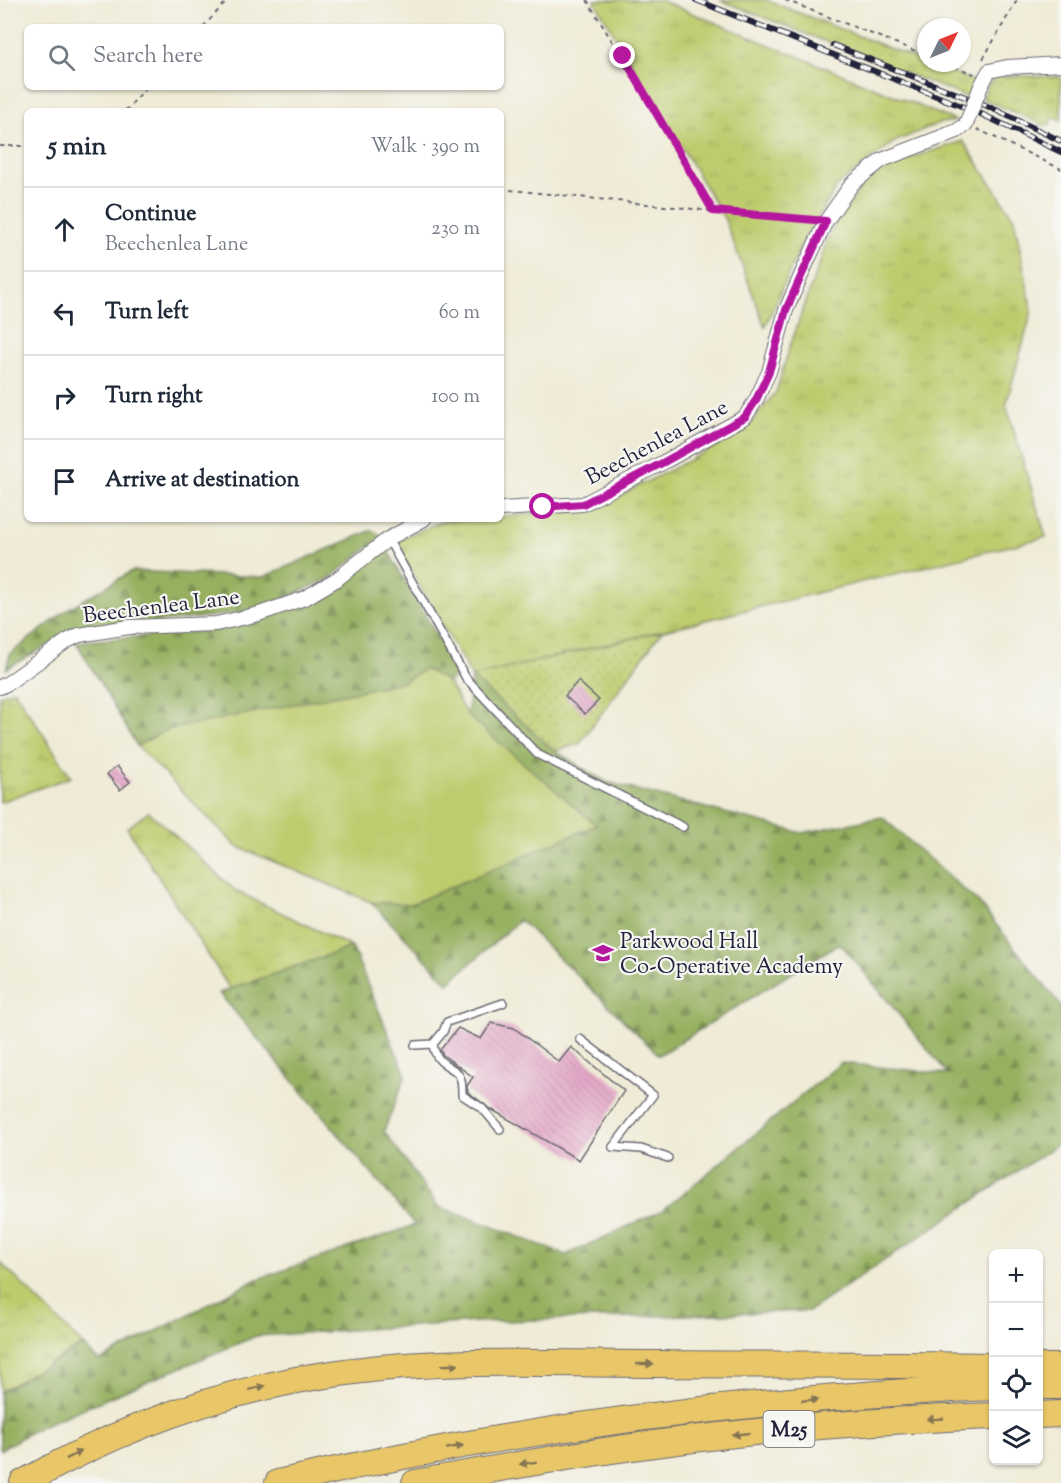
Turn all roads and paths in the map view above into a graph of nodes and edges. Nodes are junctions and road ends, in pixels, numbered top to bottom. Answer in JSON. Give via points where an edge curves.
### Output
{"nodes":[{"id":1,"x":228,"y":0,"type":"edge"},
{"id":2,"x":587,"y":0,"type":"edge"},
{"id":3,"x":785,"y":0,"type":"edge"},
{"id":4,"x":1017,"y":0,"type":"edge"},
{"id":5,"x":206,"y":24,"type":"edge"},
{"id":6,"x":917,"y":51,"type":"edge"},
{"id":7,"x":1061,"y":64,"type":"edge"},
{"id":8,"x":964,"y":72,"type":"edge"},
{"id":9,"x":982,"y":81,"type":"junction"},
{"id":10,"x":144,"y":90,"type":"edge"},
{"id":11,"x":128,"y":108,"type":"edge"},
{"id":12,"x":966,"y":124,"type":"junction"},
{"id":13,"x":0,"y":146,"type":"edge"},
{"id":14,"x":24,"y":146,"type":"edge"},
{"id":15,"x":1061,"y":169,"type":"edge"},
{"id":16,"x":504,"y":189,"type":"edge"},
{"id":17,"x":713,"y":211,"type":"junction"},
{"id":18,"x":826,"y":221,"type":"junction"},
{"id":19,"x":504,"y":509,"type":"edge"},
{"id":20,"x":419,"y":522,"type":"edge"},
{"id":21,"x":388,"y":539,"type":"junction"},
{"id":22,"x":0,"y":687,"type":"edge"},
{"id":23,"x":683,"y":827,"type":"dead end"},
{"id":24,"x":503,"y":1003,"type":"dead end"},
{"id":25,"x":580,"y":1039,"type":"dead end"},
{"id":26,"x":433,"y":1044,"type":"junction"},
{"id":27,"x":415,"y":1045,"type":"dead end"},
{"id":28,"x":500,"y":1129,"type":"dead end"},
{"id":29,"x":668,"y":1158,"type":"dead end"},
{"id":30,"x":989,"y":1366,"type":"edge"},
{"id":31,"x":1043,"y":1366,"type":"edge"},
{"id":32,"x":1061,"y":1367,"type":"edge"},
{"id":33,"x":1043,"y":1386,"type":"edge"},
{"id":34,"x":1061,"y":1386,"type":"edge"},
{"id":35,"x":989,"y":1387,"type":"edge"},
{"id":36,"x":1061,"y":1414,"type":"edge"},
{"id":37,"x":1043,"y":1415,"type":"edge"},
{"id":38,"x":989,"y":1416,"type":"edge"},
{"id":39,"x":23,"y":1483,"type":"edge"},
{"id":40,"x":278,"y":1483,"type":"edge"},
{"id":41,"x":415,"y":1483,"type":"edge"}],
"edges":[{"from":1,"to":5,"type":"path"},
{"from":2,"to":17,"type":"path"},
{"from":3,"to":6,"type":"path"},
{"from":4,"to":9,"type":"path","via":[[984,57]]},
{"from":7,"to":9,"type":"street","via":[[1006,67],[989,71]]},
{"from":8,"to":9,"type":"path"},
{"from":9,"to":12,"type":"street","bridge":true},
{"from":10,"to":11,"type":"path"},
{"from":12,"to":15,"type":"path"},
{"from":12,"to":18,"type":"street","name":"Beechenlea Lane","via":[[957,132],[882,160],[852,184]]},
{"from":13,"to":14,"type":"path"},
{"from":16,"to":17,"type":"path"},
{"from":17,"to":18,"type":"path"},
{"from":18,"to":19,"type":"street","name":"Beechenlea Lane","via":[[786,310],[769,372],[745,417],[583,504]]},
{"from":20,"to":21,"type":"street","name":"Beechenlea Lane"},
{"from":21,"to":22,"type":"street","name":"Beechenlea Lane","via":[[337,579],[305,598],[216,624],[129,627],[79,635]]},
{"from":21,"to":23,"type":"lane","via":[[466,678],[537,754]]},
{"from":24,"to":26,"type":"lane","via":[[447,1022]]},
{"from":25,"to":29,"type":"lane","via":[[653,1095],[613,1147],[641,1149]]},
{"from":26,"to":27,"type":"lane"},
{"from":26,"to":28,"type":"lane","via":[[437,1058],[461,1079],[462,1095],[482,1108]]},
{"from":39,"to":30,"type":"highway","one_way":true,"via":[[87,1449],[167,1415],[253,1389],[346,1372],[519,1364]]},
{"from":31,"to":32,"type":"highway"},
{"from":33,"to":34,"type":"highway"},
{"from":40,"to":35,"type":"highway","number":"M25","one_way":true,"via":[[398,1457],[631,1419],[779,1402]]},
{"from":36,"to":37,"type":"highway"},
{"from":38,"to":41,"type":"highway","number":"M25","one_way":true,"via":[[850,1423],[686,1440]]}]}
